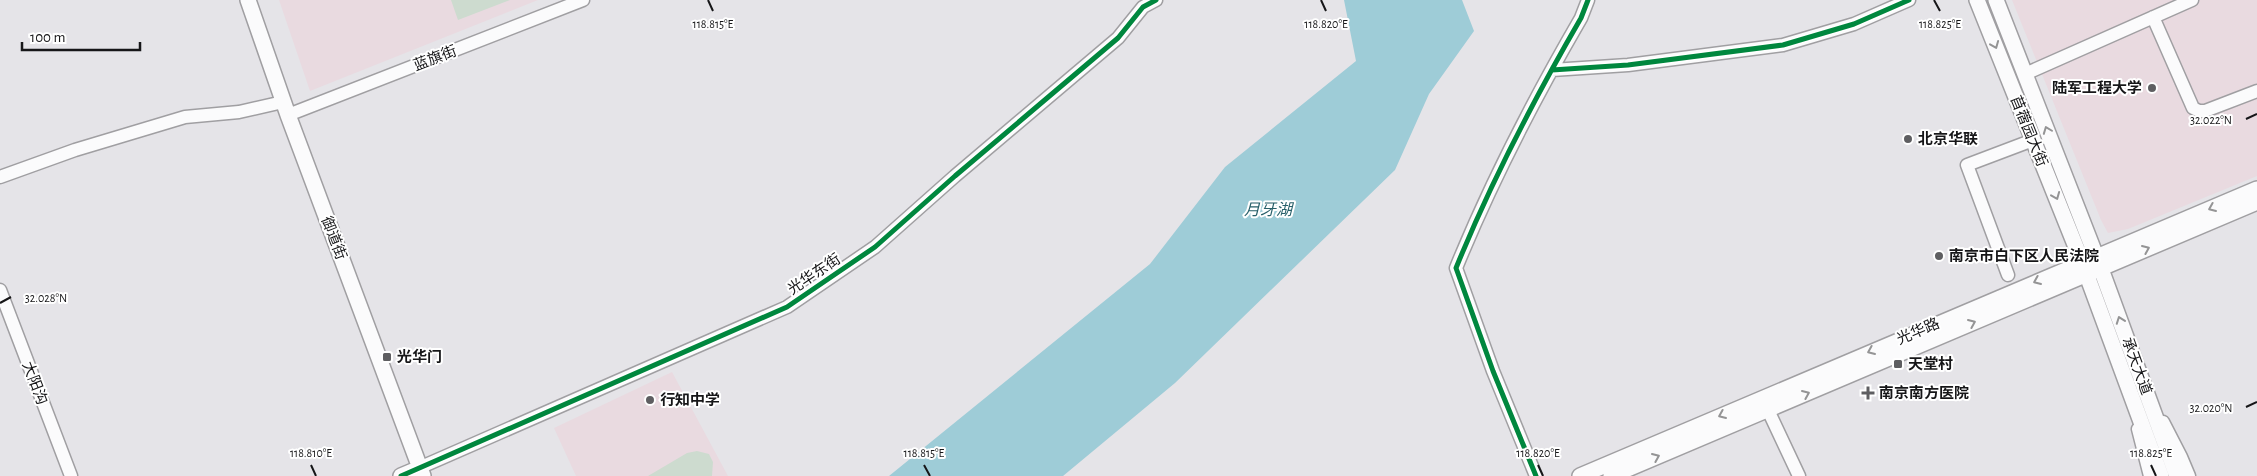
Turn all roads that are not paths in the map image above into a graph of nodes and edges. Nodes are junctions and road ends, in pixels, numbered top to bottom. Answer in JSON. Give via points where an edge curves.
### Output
{"nodes":[{"id":1,"x":248,"y":0,"type":"edge"},
{"id":2,"x":583,"y":0,"type":"edge"},
{"id":3,"x":1156,"y":0,"type":"edge"},
{"id":4,"x":1588,"y":0,"type":"edge"},
{"id":5,"x":1909,"y":0,"type":"edge"},
{"id":6,"x":1977,"y":0,"type":"edge"},
{"id":7,"x":1996,"y":0,"type":"edge"},
{"id":8,"x":2192,"y":0,"type":"edge"},
{"id":9,"x":1141,"y":3,"type":"edge"},
{"id":10,"x":2174,"y":3,"type":"edge"},
{"id":11,"x":2153,"y":17,"type":"junction"},
{"id":12,"x":1552,"y":70,"type":"junction"},
{"id":13,"x":2025,"y":74,"type":"junction"},
{"id":14,"x":2257,"y":91,"type":"edge"},
{"id":15,"x":286,"y":109,"type":"junction"},
{"id":16,"x":2033,"y":140,"type":"junction"},
{"id":17,"x":0,"y":177,"type":"edge"},
{"id":18,"x":2257,"y":189,"type":"edge"},
{"id":19,"x":2257,"y":202,"type":"edge"},
{"id":20,"x":2091,"y":265,"type":"junction"},
{"id":21,"x":2008,"y":274,"type":"dead end"},
{"id":22,"x":0,"y":290,"type":"edge"},
{"id":23,"x":2144,"y":387,"type":"junction"},
{"id":24,"x":1768,"y":410,"type":"junction"},
{"id":25,"x":422,"y":472,"type":"edge"},
{"id":26,"x":2164,"y":473,"type":"edge"},
{"id":27,"x":71,"y":476,"type":"edge"},
{"id":28,"x":401,"y":476,"type":"edge"},
{"id":29,"x":1536,"y":476,"type":"edge"},
{"id":30,"x":1580,"y":476,"type":"edge"},
{"id":31,"x":1611,"y":476,"type":"edge"},
{"id":32,"x":1799,"y":476,"type":"edge"},
{"id":33,"x":2188,"y":476,"type":"edge"}],
"edges":[{"from":1,"to":15,"type":"main road","name":"御道街"},
{"from":2,"to":15,"type":"street","name":"蓝旗街"},
{"from":3,"to":9,"type":"street","name":"光华东街"},
{"from":4,"to":12,"type":"street"},
{"from":5,"to":12,"type":"street","via":[[1854,24],[1783,45],[1628,65]]},
{"from":6,"to":16,"type":"main road","name":"苜蓿园大街","one_way":true},
{"from":7,"to":13,"type":"main road","name":"苜蓿园大街"},
{"from":8,"to":10,"type":"street"},
{"from":9,"to":25,"type":"street","name":"光华东街","via":[[1118,38],[875,247],[787,307]]},
{"from":10,"to":11,"type":"street"},
{"from":11,"to":13,"type":"street"},
{"from":11,"to":14,"type":"street","via":[[2193,108],[2205,111]]},
{"from":12,"to":29,"type":"street","via":[[1509,149],[1456,268]]},
{"from":20,"to":13,"type":"main road","name":"苜蓿园大街","one_way":true},
{"from":15,"to":17,"type":"street","name":"蓝旗街","via":[[185,117],[75,150]]},
{"from":15,"to":25,"type":"main road","name":"御道街"},
{"from":16,"to":20,"type":"main road","name":"苜蓿园大街","one_way":true},
{"from":16,"to":21,"type":"street","via":[[1967,165]]},
{"from":18,"to":20,"type":"main road","name":"光华路","one_way":true},
{"from":20,"to":19,"type":"main road","name":"光华路","one_way":true},
{"from":23,"to":20,"type":"main road","name":"承天大道","one_way":true},
{"from":24,"to":20,"type":"main road","name":"光华路","one_way":true},
{"from":20,"to":26,"type":"main road","name":"承天大道","via":[[2130,393]]},
{"from":20,"to":30,"type":"main road","name":"光华路","one_way":true},
{"from":22,"to":27,"type":"street","name":"大阳沟"},
{"from":23,"to":26,"type":"main road","name":"承天大道"},
{"from":23,"to":33,"type":"street"},
{"from":31,"to":24,"type":"main road","name":"光华路","one_way":true},
{"from":24,"to":32,"type":"street"},
{"from":25,"to":28,"type":"street","name":"光华东街"}]}
